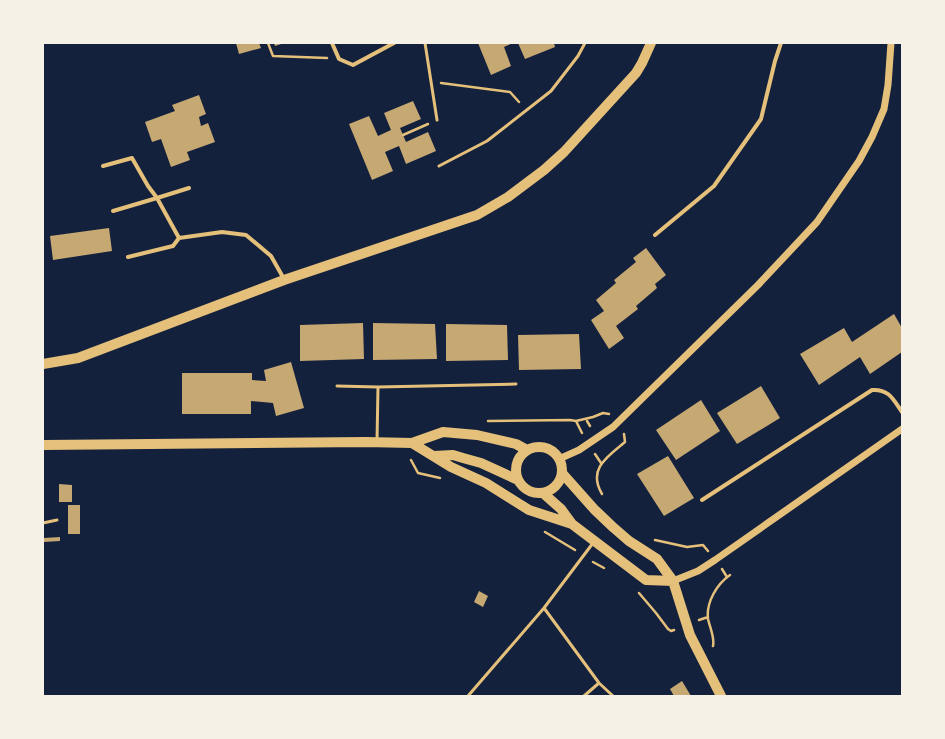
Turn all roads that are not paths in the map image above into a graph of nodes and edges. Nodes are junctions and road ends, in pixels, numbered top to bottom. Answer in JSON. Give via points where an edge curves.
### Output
{"nodes":[{"id":1,"x":332,"y":43,"type":"edge"},
{"id":2,"x":394,"y":43,"type":"edge"},
{"id":3,"x":425,"y":43,"type":"edge"},
{"id":4,"x":585,"y":43,"type":"edge"},
{"id":5,"x":651,"y":43,"type":"edge"},
{"id":6,"x":781,"y":43,"type":"edge"},
{"id":7,"x":891,"y":43,"type":"edge"},
{"id":8,"x":437,"y":120,"type":"road end"},
{"id":9,"x":103,"y":166,"type":"dead end"},
{"id":10,"x":439,"y":166,"type":"dead end"},
{"id":11,"x":189,"y":188,"type":"dead end"},
{"id":12,"x":157,"y":198,"type":"junction"},
{"id":13,"x":113,"y":211,"type":"dead end"},
{"id":14,"x":655,"y":235,"type":"dead end"},
{"id":15,"x":179,"y":238,"type":"junction"},
{"id":16,"x":128,"y":257,"type":"dead end"},
{"id":17,"x":284,"y":280,"type":"junction"},
{"id":18,"x":43,"y":364,"type":"edge"},
{"id":19,"x":516,"y":384,"type":"dead end"},
{"id":20,"x":337,"y":386,"type":"dead end"},
{"id":21,"x":378,"y":387,"type":"junction"},
{"id":22,"x":902,"y":412,"type":"edge"},
{"id":23,"x":902,"y":429,"type":"edge"},
{"id":24,"x":377,"y":442,"type":"junction"},
{"id":25,"x":412,"y":443,"type":"junction"},
{"id":26,"x":43,"y":445,"type":"edge"},
{"id":27,"x":526,"y":450,"type":"junction"},
{"id":28,"x":434,"y":456,"type":"junction"},
{"id":29,"x":559,"y":459,"type":"junction"},
{"id":30,"x":562,"y":473,"type":"junction"},
{"id":31,"x":518,"y":480,"type":"junction"},
{"id":32,"x":543,"y":493,"type":"junction"},
{"id":33,"x":702,"y":500,"type":"dead end"},
{"id":34,"x":57,"y":520,"type":"dead end"},
{"id":35,"x":43,"y":523,"type":"edge"},
{"id":36,"x":572,"y":524,"type":"junction"},
{"id":37,"x":594,"y":541,"type":"junction"},
{"id":38,"x":673,"y":581,"type":"junction"},
{"id":39,"x":544,"y":608,"type":"junction"},
{"id":40,"x":599,"y":683,"type":"junction"},
{"id":41,"x":468,"y":696,"type":"edge"},
{"id":42,"x":584,"y":696,"type":"edge"},
{"id":43,"x":613,"y":696,"type":"edge"},
{"id":44,"x":721,"y":696,"type":"edge"}],
"edges":[{"from":1,"to":2,"type":"street","via":[[339,59],[353,65]]},
{"from":3,"to":8,"type":"lane"},
{"from":4,"to":10,"type":"lane","via":[[551,91],[487,141]]},
{"from":5,"to":17,"type":"main road","via":[[636,73],[570,147],[508,197],[468,219]]},
{"from":6,"to":14,"type":"street","via":[[761,119],[714,186]]},
{"from":7,"to":29,"type":"street","via":[[884,109],[859,161],[816,222],[758,285],[613,427],[579,450]]},
{"from":9,"to":12,"type":"street","via":[[132,158]]},
{"from":11,"to":12,"type":"street"},
{"from":12,"to":13,"type":"street"},
{"from":12,"to":15,"type":"street"},
{"from":15,"to":16,"type":"street","via":[[173,246]]},
{"from":15,"to":17,"type":"street","via":[[222,232],[246,235],[271,256]]},
{"from":17,"to":18,"type":"main road","via":[[78,358]]},
{"from":19,"to":21,"type":"lane"},
{"from":20,"to":21,"type":"lane"},
{"from":21,"to":24,"type":"lane"},
{"from":22,"to":33,"type":"street","via":[[886,392],[872,390]]},
{"from":23,"to":38,"type":"street","via":[[715,560],[698,571]]},
{"from":24,"to":25,"type":"main road"},
{"from":24,"to":26,"type":"main road"},
{"from":25,"to":27,"type":"main road","via":[[443,432],[477,435],[516,444]]},
{"from":25,"to":28,"type":"main road"},
{"from":27,"to":29,"type":"main road","via":[[546,448]]},
{"from":27,"to":31,"type":"main road","via":[[516,468]]},
{"from":28,"to":31,"type":"main road","via":[[453,455],[464,458]]},
{"from":28,"to":36,"type":"main road","via":[[486,483],[529,510]]},
{"from":29,"to":30,"type":"main road"},
{"from":30,"to":32,"type":"main road","via":[[556,486]]},
{"from":30,"to":38,"type":"main road","via":[[614,528],[629,541],[657,558]]},
{"from":31,"to":32,"type":"main road","via":[[528,491]]},
{"from":32,"to":36,"type":"main road"},
{"from":34,"to":35,"type":"lane"},
{"from":36,"to":37,"type":"main road"},
{"from":37,"to":38,"type":"main road","via":[[646,580]]},
{"from":37,"to":39,"type":"lane"},
{"from":38,"to":44,"type":"main road","via":[[690,635]]},
{"from":39,"to":40,"type":"lane"},
{"from":39,"to":41,"type":"lane"},
{"from":40,"to":42,"type":"lane"},
{"from":40,"to":43,"type":"lane"}]}
